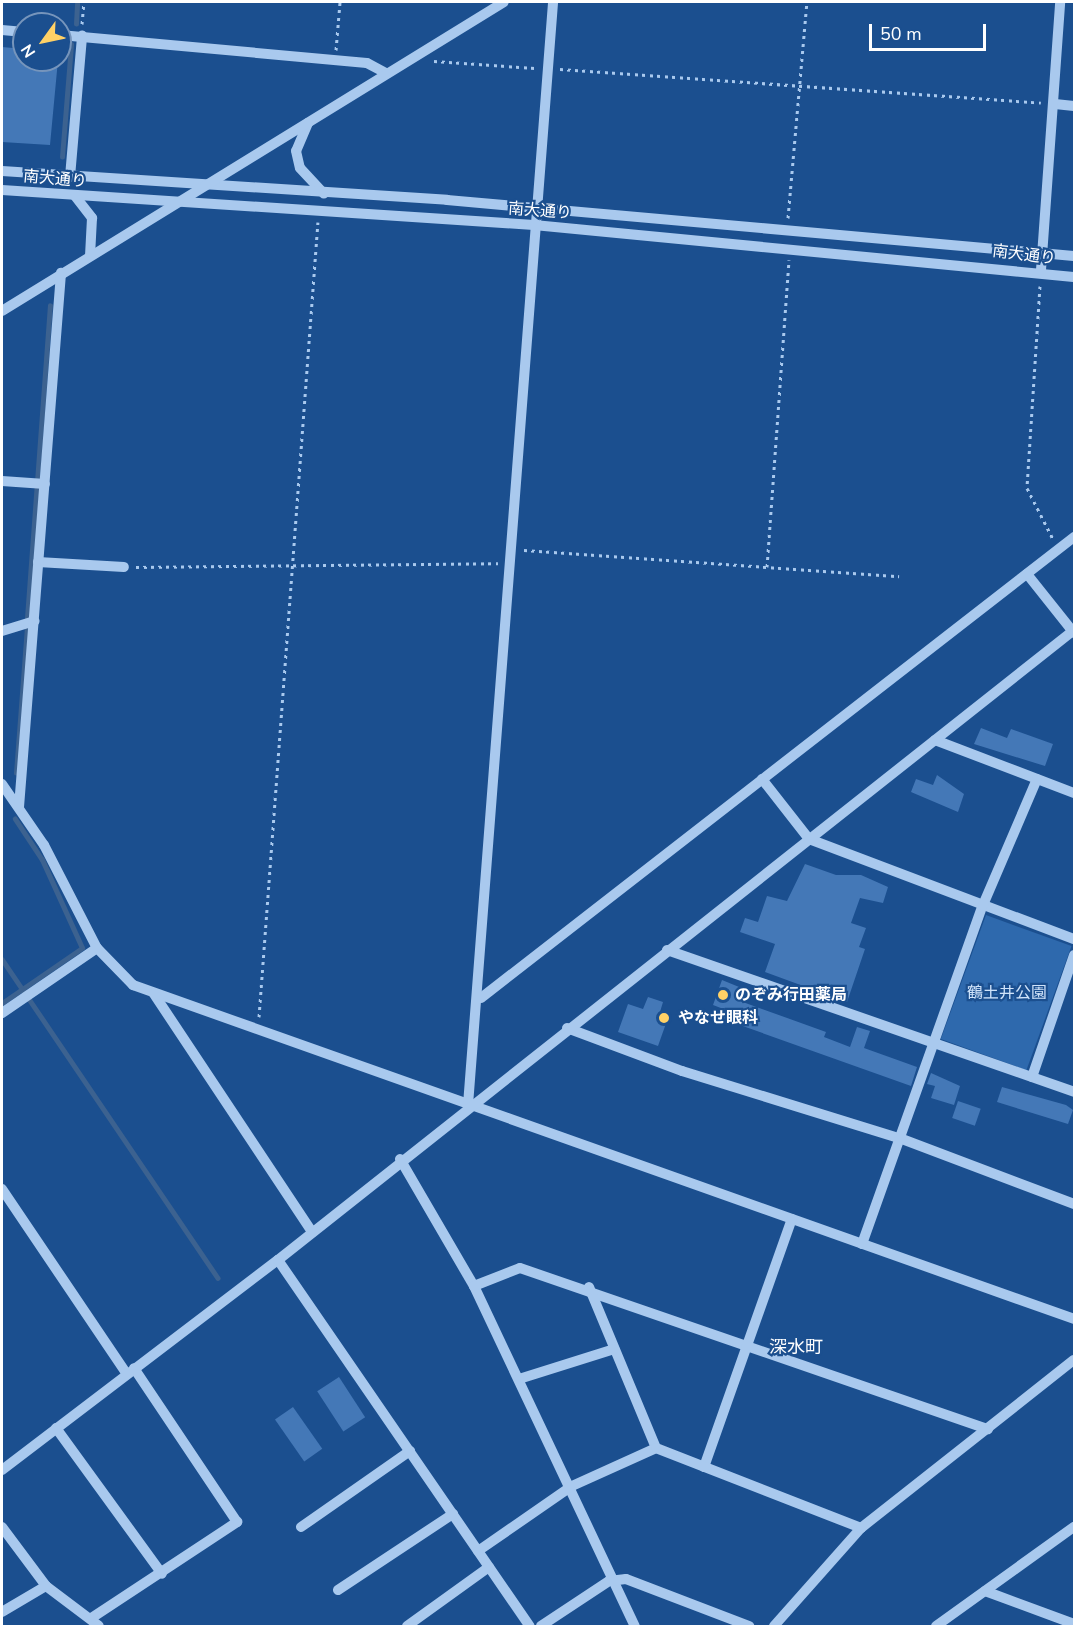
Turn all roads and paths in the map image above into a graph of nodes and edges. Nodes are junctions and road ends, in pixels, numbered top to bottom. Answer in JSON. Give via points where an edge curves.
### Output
{"nodes":[{"id":1,"x":84,"y":2,"type":"edge"},
{"id":2,"x":339,"y":2,"type":"edge"},
{"id":3,"x":504,"y":2,"type":"edge"},
{"id":4,"x":553,"y":2,"type":"edge"},
{"id":5,"x":807,"y":2,"type":"edge"},
{"id":6,"x":1060,"y":2,"type":"edge"},
{"id":7,"x":72,"y":35,"type":"edge"},
{"id":8,"x":81,"y":36,"type":"junction"},
{"id":9,"x":423,"y":51,"type":"junction"},
{"id":10,"x":335,"y":60,"type":"junction"},
{"id":11,"x":548,"y":68,"type":"junction"},
{"id":12,"x":386,"y":73,"type":"junction"},
{"id":13,"x":800,"y":87,"type":"junction"},
{"id":14,"x":1055,"y":104,"type":"junction"},
{"id":15,"x":1074,"y":106,"type":"edge"},
{"id":16,"x":309,"y":120,"type":"junction"},
{"id":17,"x":2,"y":171,"type":"edge"},
{"id":18,"x":70,"y":177,"type":"junction"},
{"id":19,"x":203,"y":186,"type":"junction"},
{"id":20,"x":2,"y":190,"type":"edge"},
{"id":21,"x":324,"y":194,"type":"junction"},
{"id":22,"x":75,"y":196,"type":"junction"},
{"id":23,"x":174,"y":204,"type":"junction"},
{"id":24,"x":535,"y":210,"type":"junction"},
{"id":25,"x":319,"y":212,"type":"junction"},
{"id":26,"x":534,"y":225,"type":"junction"},
{"id":27,"x":787,"y":229,"type":"junction"},
{"id":28,"x":790,"y":248,"type":"junction"},
{"id":29,"x":1043,"y":250,"type":"junction"},
{"id":30,"x":90,"y":256,"type":"junction"},
{"id":31,"x":1074,"y":256,"type":"edge"},
{"id":32,"x":1041,"y":270,"type":"junction"},
{"id":33,"x":61,"y":273,"type":"junction"},
{"id":34,"x":1074,"y":277,"type":"edge"},
{"id":35,"x":2,"y":311,"type":"edge"},
{"id":36,"x":2,"y":481,"type":"edge"},
{"id":37,"x":45,"y":484,"type":"junction"},
{"id":38,"x":1074,"y":537,"type":"edge"},
{"id":39,"x":513,"y":549,"type":"junction"},
{"id":40,"x":1059,"y":549,"type":"junction"},
{"id":41,"x":38,"y":562,"type":"junction"},
{"id":42,"x":512,"y":562,"type":"junction"},
{"id":43,"x":124,"y":567,"type":"joint"},
{"id":44,"x":767,"y":567,"type":"junction"},
{"id":45,"x":294,"y":569,"type":"junction"},
{"id":46,"x":1027,"y":574,"type":"junction"},
{"id":47,"x":898,"y":576,"type":"dead end"},
{"id":48,"x":34,"y":621,"type":"junction"},
{"id":49,"x":2,"y":631,"type":"edge"},
{"id":50,"x":1074,"y":632,"type":"edge"},
{"id":51,"x":935,"y":740,"type":"junction"},
{"id":52,"x":762,"y":779,"type":"junction"},
{"id":53,"x":1037,"y":779,"type":"junction"},
{"id":54,"x":2,"y":784,"type":"edge"},
{"id":55,"x":1074,"y":793,"type":"edge"},
{"id":56,"x":19,"y":807,"type":"junction"},
{"id":57,"x":809,"y":839,"type":"junction"},
{"id":58,"x":983,"y":905,"type":"junction"},
{"id":59,"x":1074,"y":939,"type":"edge"},
{"id":60,"x":97,"y":948,"type":"junction"},
{"id":61,"x":667,"y":950,"type":"junction"},
{"id":62,"x":1074,"y":955,"type":"edge"},
{"id":63,"x":154,"y":994,"type":"junction"},
{"id":64,"x":480,"y":998,"type":"junction"},
{"id":65,"x":2,"y":1013,"type":"edge"},
{"id":66,"x":567,"y":1028,"type":"junction"},
{"id":67,"x":258,"y":1031,"type":"junction"},
{"id":68,"x":934,"y":1043,"type":"junction"},
{"id":69,"x":1032,"y":1077,"type":"junction"},
{"id":70,"x":1074,"y":1092,"type":"edge"},
{"id":71,"x":468,"y":1105,"type":"junction"},
{"id":72,"x":902,"y":1139,"type":"junction"},
{"id":73,"x":400,"y":1159,"type":"junction"},
{"id":74,"x":2,"y":1189,"type":"edge"},
{"id":75,"x":1074,"y":1204,"type":"edge"},
{"id":76,"x":792,"y":1220,"type":"junction"},
{"id":77,"x":312,"y":1232,"type":"junction"},
{"id":78,"x":862,"y":1244,"type":"junction"},
{"id":79,"x":278,"y":1260,"type":"junction"},
{"id":80,"x":474,"y":1286,"type":"junction"},
{"id":81,"x":589,"y":1287,"type":"junction"},
{"id":82,"x":1074,"y":1319,"type":"edge"},
{"id":83,"x":744,"y":1341,"type":"junction"},
{"id":84,"x":614,"y":1349,"type":"junction"},
{"id":85,"x":1074,"y":1360,"type":"edge"},
{"id":86,"x":130,"y":1371,"type":"junction"},
{"id":87,"x":519,"y":1379,"type":"junction"},
{"id":88,"x":56,"y":1428,"type":"junction"},
{"id":89,"x":988,"y":1429,"type":"junction"},
{"id":90,"x":656,"y":1448,"type":"junction"},
{"id":91,"x":410,"y":1451,"type":"junction"},
{"id":92,"x":704,"y":1467,"type":"junction"},
{"id":93,"x":2,"y":1470,"type":"edge"},
{"id":94,"x":572,"y":1486,"type":"junction"},
{"id":95,"x":453,"y":1514,"type":"junction"},
{"id":96,"x":2,"y":1527,"type":"edge"},
{"id":97,"x":301,"y":1527,"type":"dead end"},
{"id":98,"x":861,"y":1528,"type":"junction"},
{"id":99,"x":1073,"y":1530,"type":"edge"},
{"id":100,"x":478,"y":1551,"type":"junction"},
{"id":101,"x":489,"y":1567,"type":"junction"},
{"id":102,"x":162,"y":1574,"type":"junction"},
{"id":103,"x":609,"y":1581,"type":"junction"},
{"id":104,"x":46,"y":1586,"type":"junction"},
{"id":105,"x":338,"y":1590,"type":"dead end"},
{"id":106,"x":986,"y":1591,"type":"junction"},
{"id":107,"x":2,"y":1612,"type":"edge"},
{"id":108,"x":96,"y":1622,"type":"edge"},
{"id":109,"x":1074,"y":1624,"type":"edge"},
{"id":110,"x":407,"y":1626,"type":"edge"},
{"id":111,"x":530,"y":1626,"type":"edge"},
{"id":112,"x":541,"y":1626,"type":"edge"},
{"id":113,"x":635,"y":1626,"type":"edge"},
{"id":114,"x":748,"y":1626,"type":"edge"},
{"id":115,"x":774,"y":1626,"type":"edge"},
{"id":116,"x":936,"y":1626,"type":"edge"}],
"edges":[{"from":1,"to":8,"type":"path"},
{"from":2,"to":10,"type":"path"},
{"from":3,"to":9,"type":"street"},
{"from":4,"to":11,"type":"street"},
{"from":5,"to":13,"type":"path"},
{"from":6,"to":14,"type":"street"},
{"from":7,"to":8,"type":"street"},
{"from":8,"to":10,"type":"street"},
{"from":8,"to":18,"type":"street"},
{"from":9,"to":11,"type":"path","via":[[434,61]]},
{"from":9,"to":12,"type":"street"},
{"from":10,"to":12,"type":"street","via":[[368,63]]},
{"from":11,"to":13,"type":"path"},
{"from":11,"to":24,"type":"street"},
{"from":12,"to":16,"type":"street"},
{"from":13,"to":14,"type":"path"},
{"from":13,"to":27,"type":"path"},
{"from":14,"to":15,"type":"street"},
{"from":14,"to":29,"type":"street"},
{"from":16,"to":19,"type":"street"},
{"from":16,"to":21,"type":"street","via":[[296,152],[300,168]]},
{"from":17,"to":18,"type":"street","name":"南大通り"},
{"from":18,"to":19,"type":"street","name":"南大通り"},
{"from":19,"to":21,"type":"street","name":"南大通り"},
{"from":19,"to":23,"type":"street"},
{"from":20,"to":22,"type":"street","name":"南大通り"},
{"from":21,"to":24,"type":"street","name":"南大通り"},
{"from":22,"to":23,"type":"street","name":"南大通り"},
{"from":22,"to":30,"type":"street","via":[[92,219]]},
{"from":23,"to":25,"type":"street","name":"南大通り"},
{"from":23,"to":30,"type":"street"},
{"from":24,"to":26,"type":"street"},
{"from":24,"to":27,"type":"street","name":"南大通り"},
{"from":25,"to":26,"type":"street","name":"南大通り"},
{"from":25,"to":45,"type":"path"},
{"from":26,"to":28,"type":"street","name":"南大通り"},
{"from":26,"to":39,"type":"street"},
{"from":27,"to":29,"type":"street","name":"南大通り"},
{"from":28,"to":32,"type":"street","name":"南大通り"},
{"from":28,"to":44,"type":"path"},
{"from":29,"to":31,"type":"street","name":"南大通り"},
{"from":29,"to":32,"type":"street"},
{"from":30,"to":33,"type":"street"},
{"from":32,"to":34,"type":"street","name":"南大通り"},
{"from":32,"to":40,"type":"path","via":[[1027,488]]},
{"from":33,"to":35,"type":"street"},
{"from":33,"to":37,"type":"street"},
{"from":36,"to":37,"type":"street"},
{"from":37,"to":41,"type":"street"},
{"from":38,"to":40,"type":"street"},
{"from":39,"to":42,"type":"street"},
{"from":39,"to":44,"type":"path"},
{"from":40,"to":46,"type":"street"},
{"from":41,"to":43,"type":"street"},
{"from":41,"to":48,"type":"street"},
{"from":42,"to":45,"type":"path"},
{"from":42,"to":64,"type":"street"},
{"from":43,"to":45,"type":"path"},
{"from":44,"to":47,"type":"path"},
{"from":45,"to":67,"type":"path"},
{"from":46,"to":50,"type":"street"},
{"from":46,"to":52,"type":"street"},
{"from":48,"to":49,"type":"street"},
{"from":48,"to":56,"type":"street"},
{"from":50,"to":51,"type":"street"},
{"from":51,"to":53,"type":"street"},
{"from":51,"to":57,"type":"street"},
{"from":52,"to":57,"type":"street"},
{"from":52,"to":64,"type":"street"},
{"from":53,"to":55,"type":"street"},
{"from":53,"to":58,"type":"street"},
{"from":54,"to":56,"type":"street"},
{"from":56,"to":60,"type":"street"},
{"from":57,"to":58,"type":"street"},
{"from":57,"to":61,"type":"street"},
{"from":58,"to":59,"type":"street"},
{"from":58,"to":68,"type":"street"},
{"from":60,"to":63,"type":"street","via":[[116,972]]},
{"from":60,"to":65,"type":"street"},
{"from":61,"to":66,"type":"street"},
{"from":61,"to":68,"type":"street"},
{"from":62,"to":69,"type":"street"},
{"from":63,"to":67,"type":"street"},
{"from":63,"to":77,"type":"street"},
{"from":64,"to":71,"type":"street"},
{"from":66,"to":71,"type":"street"},
{"from":66,"to":72,"type":"street","via":[[682,1071]]},
{"from":67,"to":71,"type":"street"},
{"from":68,"to":69,"type":"street"},
{"from":68,"to":72,"type":"street"},
{"from":69,"to":70,"type":"street"},
{"from":71,"to":73,"type":"street"},
{"from":71,"to":76,"type":"street"},
{"from":72,"to":75,"type":"street"},
{"from":72,"to":78,"type":"street"},
{"from":73,"to":77,"type":"street"},
{"from":73,"to":80,"type":"street"},
{"from":74,"to":86,"type":"street"},
{"from":76,"to":78,"type":"street"},
{"from":76,"to":83,"type":"street"},
{"from":77,"to":79,"type":"street"},
{"from":78,"to":82,"type":"street"},
{"from":79,"to":86,"type":"street"},
{"from":79,"to":91,"type":"street"},
{"from":80,"to":81,"type":"street","via":[[520,1268]]},
{"from":80,"to":87,"type":"street"},
{"from":81,"to":83,"type":"street"},
{"from":81,"to":84,"type":"street"},
{"from":83,"to":89,"type":"street"},
{"from":83,"to":92,"type":"street"},
{"from":84,"to":87,"type":"street"},
{"from":84,"to":90,"type":"street"},
{"from":85,"to":89,"type":"street"},
{"from":86,"to":88,"type":"street"},
{"from":86,"to":102,"type":"street","via":[[237,1522]]},
{"from":87,"to":94,"type":"street"},
{"from":88,"to":93,"type":"street"},
{"from":88,"to":102,"type":"street"},
{"from":89,"to":98,"type":"street"},
{"from":90,"to":92,"type":"street"},
{"from":90,"to":94,"type":"street"},
{"from":91,"to":95,"type":"street"},
{"from":91,"to":97,"type":"street"},
{"from":92,"to":98,"type":"street"},
{"from":94,"to":100,"type":"street"},
{"from":94,"to":103,"type":"street"},
{"from":95,"to":100,"type":"street"},
{"from":95,"to":105,"type":"street"},
{"from":96,"to":104,"type":"street"},
{"from":98,"to":115,"type":"street"},
{"from":99,"to":106,"type":"street"},
{"from":100,"to":101,"type":"street"},
{"from":101,"to":110,"type":"street"},
{"from":101,"to":111,"type":"street"},
{"from":102,"to":108,"type":"street"},
{"from":103,"to":112,"type":"street"},
{"from":103,"to":113,"type":"street"},
{"from":103,"to":114,"type":"street","via":[[626,1579]]},
{"from":104,"to":107,"type":"street"},
{"from":104,"to":108,"type":"street"},
{"from":106,"to":109,"type":"street"},
{"from":106,"to":116,"type":"street"}]}
